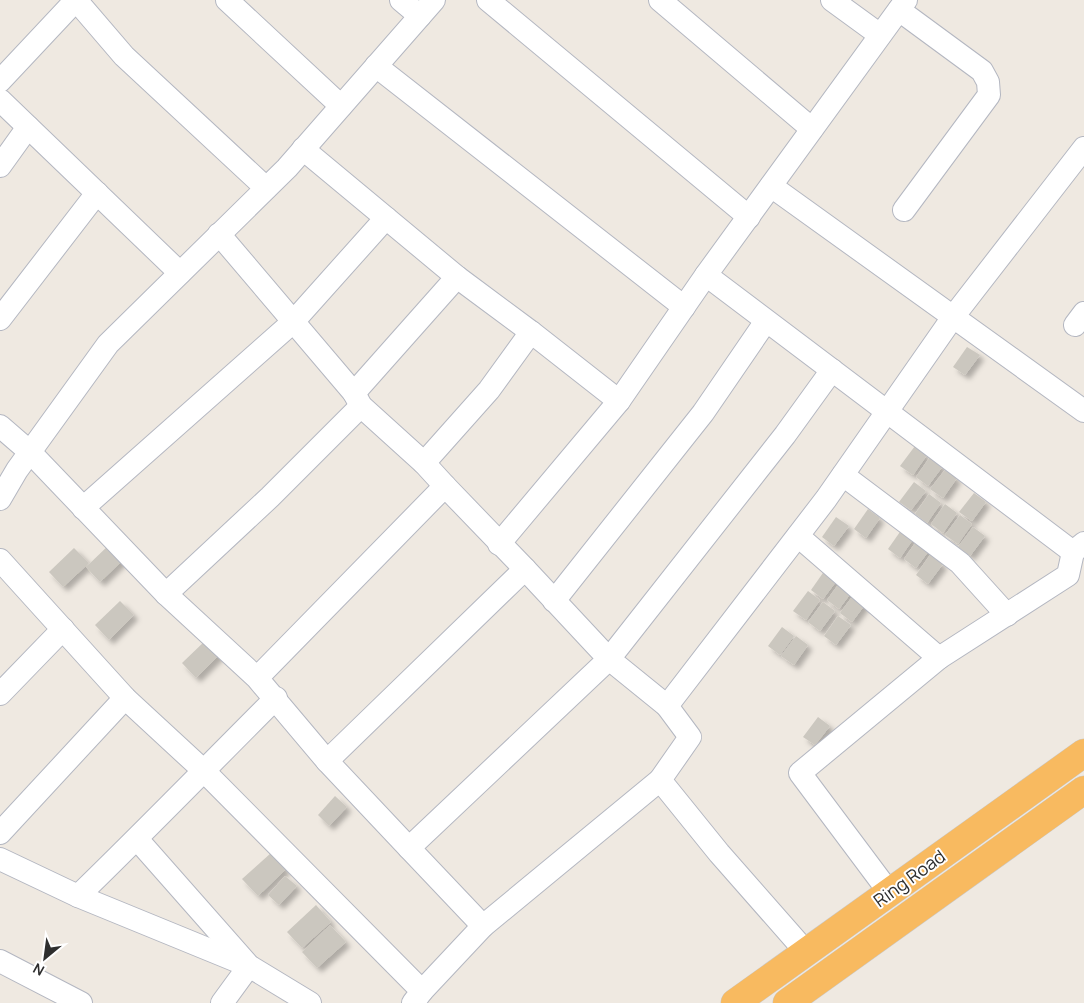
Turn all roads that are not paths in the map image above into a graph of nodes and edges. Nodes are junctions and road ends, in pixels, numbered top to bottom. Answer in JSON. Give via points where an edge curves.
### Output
{"nodes":[{"id":1,"x":76,"y":0,"type":"edge"},
{"id":2,"x":227,"y":0,"type":"edge"},
{"id":3,"x":401,"y":0,"type":"edge"},
{"id":4,"x":488,"y":0,"type":"edge"},
{"id":5,"x":660,"y":0,"type":"edge"},
{"id":6,"x":832,"y":0,"type":"edge"},
{"id":7,"x":902,"y":5,"type":"edge"},
{"id":8,"x":427,"y":8,"type":"edge"},
{"id":9,"x":880,"y":35,"type":"junction"},
{"id":10,"x":376,"y":66,"type":"junction"},
{"id":11,"x":0,"y":81,"type":"edge"},
{"id":12,"x":0,"y":100,"type":"edge"},
{"id":13,"x":341,"y":106,"type":"junction"},
{"id":14,"x":28,"y":127,"type":"junction"},
{"id":15,"x":812,"y":129,"type":"junction"},
{"id":16,"x":1084,"y":148,"type":"edge"},
{"id":17,"x":303,"y":149,"type":"junction"},
{"id":18,"x":0,"y":166,"type":"edge"},
{"id":19,"x":771,"y":186,"type":"junction"},
{"id":20,"x":266,"y":188,"type":"junction"},
{"id":21,"x":97,"y":193,"type":"junction"},
{"id":22,"x":904,"y":210,"type":"dead end"},
{"id":23,"x":749,"y":217,"type":"junction"},
{"id":24,"x":386,"y":218,"type":"junction"},
{"id":25,"x":219,"y":234,"type":"junction"},
{"id":26,"x":180,"y":273,"type":"junction"},
{"id":27,"x":706,"y":275,"type":"junction"},
{"id":28,"x":457,"y":277,"type":"junction"},
{"id":29,"x":684,"y":307,"type":"junction"},
{"id":30,"x":953,"y":317,"type":"junction"},
{"id":31,"x":0,"y":319,"type":"edge"},
{"id":32,"x":766,"y":321,"type":"junction"},
{"id":33,"x":293,"y":322,"type":"junction"},
{"id":34,"x":531,"y":332,"type":"junction"},
{"id":35,"x":832,"y":370,"type":"junction"},
{"id":36,"x":358,"y":400,"type":"junction"},
{"id":37,"x":619,"y":402,"type":"junction"},
{"id":38,"x":1084,"y":411,"type":"edge"},
{"id":39,"x":887,"y":412,"type":"junction"},
{"id":40,"x":0,"y":426,"type":"edge"},
{"id":41,"x":30,"y":452,"type":"junction"},
{"id":42,"x":424,"y":463,"type":"junction"},
{"id":43,"x":843,"y":475,"type":"junction"},
{"id":44,"x":444,"y":486,"type":"junction"},
{"id":45,"x":0,"y":499,"type":"edge"},
{"id":46,"x":83,"y":508,"type":"junction"},
{"id":47,"x":798,"y":536,"type":"junction"},
{"id":48,"x":499,"y":544,"type":"junction"},
{"id":49,"x":1080,"y":555,"type":"edge"},
{"id":50,"x":0,"y":560,"type":"edge"},
{"id":51,"x":526,"y":569,"type":"junction"},
{"id":52,"x":166,"y":594,"type":"junction"},
{"id":53,"x":554,"y":601,"type":"junction"},
{"id":54,"x":1007,"y":615,"type":"junction"},
{"id":55,"x":63,"y":629,"type":"junction"},
{"id":56,"x":939,"y":658,"type":"junction"},
{"id":57,"x":609,"y":659,"type":"junction"},
{"id":58,"x":257,"y":678,"type":"junction"},
{"id":59,"x":0,"y":694,"type":"edge"},
{"id":60,"x":125,"y":698,"type":"junction"},
{"id":61,"x":276,"y":698,"type":"junction"},
{"id":62,"x":667,"y":706,"type":"junction"},
{"id":63,"x":1084,"y":753,"type":"edge"},
{"id":64,"x":327,"y":761,"type":"junction"},
{"id":65,"x":203,"y":770,"type":"junction"},
{"id":66,"x":660,"y":780,"type":"junction"},
{"id":67,"x":1084,"y":790,"type":"edge"},
{"id":68,"x":0,"y":833,"type":"edge"},
{"id":69,"x":137,"y":839,"type":"junction"},
{"id":70,"x":409,"y":848,"type":"junction"},
{"id":71,"x":0,"y":859,"type":"edge"},
{"id":72,"x":889,"y":892,"type":"junction"},
{"id":73,"x":78,"y":896,"type":"junction"},
{"id":74,"x":483,"y":926,"type":"junction"},
{"id":75,"x":806,"y":952,"type":"junction"},
{"id":76,"x":0,"y":962,"type":"edge"},
{"id":77,"x":249,"y":966,"type":"junction"},
{"id":78,"x":418,"y":997,"type":"edge"},
{"id":79,"x":81,"y":1003,"type":"edge"},
{"id":80,"x":222,"y":1003,"type":"edge"},
{"id":81,"x":310,"y":1003,"type":"edge"},
{"id":82,"x":735,"y":1003,"type":"edge"},
{"id":83,"x":787,"y":1003,"type":"edge"}],
"edges":[{"from":1,"to":11,"type":"street"},
{"from":1,"to":20,"type":"street","via":[[124,56]]},
{"from":2,"to":13,"type":"street"},
{"from":3,"to":8,"type":"street"},
{"from":4,"to":23,"type":"street"},
{"from":5,"to":15,"type":"street"},
{"from":6,"to":9,"type":"street"},
{"from":7,"to":9,"type":"street"},
{"from":7,"to":22,"type":"street","via":[[982,70],[988,82],[989,95]]},
{"from":8,"to":10,"type":"street"},
{"from":9,"to":15,"type":"street"},
{"from":10,"to":13,"type":"street"},
{"from":10,"to":29,"type":"street"},
{"from":12,"to":14,"type":"street"},
{"from":13,"to":17,"type":"street"},
{"from":14,"to":18,"type":"street"},
{"from":14,"to":21,"type":"street"},
{"from":15,"to":19,"type":"street"},
{"from":16,"to":30,"type":"street"},
{"from":17,"to":20,"type":"street"},
{"from":17,"to":24,"type":"street"},
{"from":19,"to":23,"type":"street"},
{"from":19,"to":30,"type":"street"},
{"from":20,"to":25,"type":"street"},
{"from":21,"to":26,"type":"street"},
{"from":21,"to":31,"type":"street"},
{"from":23,"to":27,"type":"street"},
{"from":24,"to":28,"type":"street"},
{"from":24,"to":33,"type":"street"},
{"from":25,"to":26,"type":"street"},
{"from":25,"to":33,"type":"street"},
{"from":26,"to":41,"type":"street","via":[[108,344]]},
{"from":27,"to":29,"type":"street"},
{"from":27,"to":32,"type":"street"},
{"from":28,"to":34,"type":"street"},
{"from":28,"to":36,"type":"street"},
{"from":29,"to":37,"type":"street"},
{"from":30,"to":38,"type":"street"},
{"from":30,"to":39,"type":"street"},
{"from":32,"to":35,"type":"street"},
{"from":32,"to":53,"type":"street","via":[[703,413]]},
{"from":33,"to":36,"type":"street"},
{"from":33,"to":46,"type":"street"},
{"from":34,"to":37,"type":"street"},
{"from":34,"to":42,"type":"street","via":[[489,390]]},
{"from":35,"to":39,"type":"street"},
{"from":35,"to":57,"type":"street"},
{"from":36,"to":42,"type":"street"},
{"from":36,"to":52,"type":"street","via":[[270,497]]},
{"from":37,"to":48,"type":"street"},
{"from":39,"to":43,"type":"street"},
{"from":39,"to":49,"type":"street"},
{"from":40,"to":41,"type":"street"},
{"from":41,"to":45,"type":"street"},
{"from":41,"to":46,"type":"street"},
{"from":42,"to":44,"type":"street"},
{"from":43,"to":47,"type":"street"},
{"from":43,"to":54,"type":"street","via":[[960,563]]},
{"from":44,"to":48,"type":"street"},
{"from":44,"to":58,"type":"street"},
{"from":46,"to":52,"type":"street"},
{"from":47,"to":56,"type":"street"},
{"from":47,"to":62,"type":"street"},
{"from":48,"to":51,"type":"street"},
{"from":49,"to":54,"type":"street","via":[[1068,576]]},
{"from":50,"to":55,"type":"street"},
{"from":51,"to":53,"type":"street"},
{"from":51,"to":64,"type":"street"},
{"from":52,"to":58,"type":"street"},
{"from":53,"to":57,"type":"street"},
{"from":54,"to":56,"type":"street"},
{"from":55,"to":59,"type":"street"},
{"from":55,"to":60,"type":"street"},
{"from":56,"to":72,"type":"street","via":[[800,773]]},
{"from":57,"to":62,"type":"street"},
{"from":57,"to":70,"type":"street"},
{"from":58,"to":61,"type":"street"},
{"from":60,"to":65,"type":"street"},
{"from":60,"to":68,"type":"street"},
{"from":61,"to":64,"type":"street"},
{"from":61,"to":65,"type":"street"},
{"from":62,"to":66,"type":"street","via":[[690,737]]},
{"from":63,"to":72,"type":"highway","name":"Ring Road"},
{"from":64,"to":70,"type":"street"},
{"from":65,"to":69,"type":"street"},
{"from":65,"to":78,"type":"street"},
{"from":66,"to":74,"type":"street"},
{"from":66,"to":75,"type":"street"},
{"from":67,"to":83,"type":"highway","name":"Ring Road"},
{"from":69,"to":73,"type":"street"},
{"from":69,"to":77,"type":"street"},
{"from":70,"to":74,"type":"street"},
{"from":71,"to":73,"type":"street"},
{"from":72,"to":75,"type":"highway","name":"Ring Road"},
{"from":73,"to":77,"type":"street"},
{"from":74,"to":78,"type":"street"},
{"from":75,"to":82,"type":"highway","name":"Ring Road"},
{"from":76,"to":79,"type":"street"},
{"from":77,"to":80,"type":"street"},
{"from":77,"to":81,"type":"street"}]}
